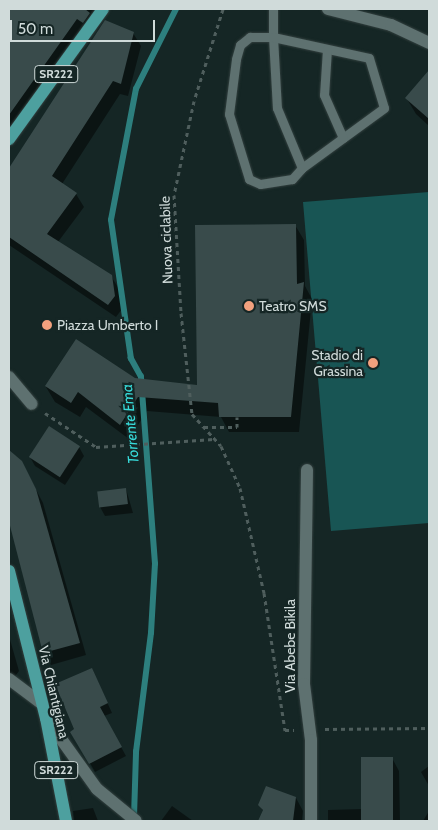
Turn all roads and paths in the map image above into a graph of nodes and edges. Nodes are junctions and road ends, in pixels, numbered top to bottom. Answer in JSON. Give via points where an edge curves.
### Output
{"nodes":[{"id":1,"x":103,"y":9,"type":"edge"},
{"id":2,"x":223,"y":9,"type":"edge"},
{"id":3,"x":273,"y":9,"type":"edge"},
{"id":4,"x":328,"y":9,"type":"edge"},
{"id":5,"x":273,"y":37,"type":"junction"},
{"id":6,"x":429,"y":42,"type":"edge"},
{"id":7,"x":327,"y":49,"type":"junction"},
{"id":8,"x":343,"y":138,"type":"junction"},
{"id":9,"x":9,"y":139,"type":"edge"},
{"id":10,"x":302,"y":168,"type":"junction"},
{"id":11,"x":9,"y":377,"type":"edge"},
{"id":12,"x":32,"y":404,"type":"joint"},
{"id":13,"x":237,"y":417,"type":"dead end"},
{"id":14,"x":204,"y":427,"type":"junction"},
{"id":15,"x":307,"y":470,"type":"dead end"},
{"id":16,"x":9,"y":571,"type":"edge"},
{"id":17,"x":9,"y":680,"type":"edge"},
{"id":18,"x":41,"y":703,"type":"junction"},
{"id":19,"x":46,"y":718,"type":"junction"},
{"id":20,"x":66,"y":821,"type":"edge"},
{"id":21,"x":136,"y":821,"type":"edge"},
{"id":22,"x":311,"y":821,"type":"edge"}],
"edges":[{"from":1,"to":9,"type":"main road","number":"SR222"},
{"from":2,"to":14,"type":"path","name":"Nuova ciclabile","via":[[194,101],[174,195],[188,384],[192,414]]},
{"from":3,"to":5,"type":"lane"},
{"from":4,"to":6,"type":"street","via":[[391,25]]},
{"from":5,"to":7,"type":"lane"},
{"from":5,"to":10,"type":"lane","via":[[276,108]]},
{"from":5,"to":10,"type":"lane","via":[[250,37],[240,44],[229,114],[249,178],[260,184],[292,179]]},
{"from":7,"to":8,"type":"lane","via":[[324,95]]},
{"from":7,"to":8,"type":"lane","via":[[369,58],[384,108]]},
{"from":8,"to":10,"type":"lane"},
{"from":11,"to":12,"type":"street"},
{"from":12,"to":14,"type":"path","name":"Nuova ciclabile","via":[[96,447],[214,438]]},
{"from":13,"to":14,"type":"path","via":[[237,427]]},
{"from":15,"to":22,"type":"street","name":"Via Abebe Bikila","via":[[304,684],[311,740]]},
{"from":16,"to":18,"type":"main road","name":"Via Chiantigiana","number":"SR222"},
{"from":17,"to":18,"type":"street"},
{"from":18,"to":19,"type":"main road","name":"Via Chiantigiana","number":"SR222"},
{"from":19,"to":20,"type":"main road","name":"Via Chiantigiana","number":"SR222"},
{"from":19,"to":21,"type":"street","via":[[79,768],[109,801]]}]}
